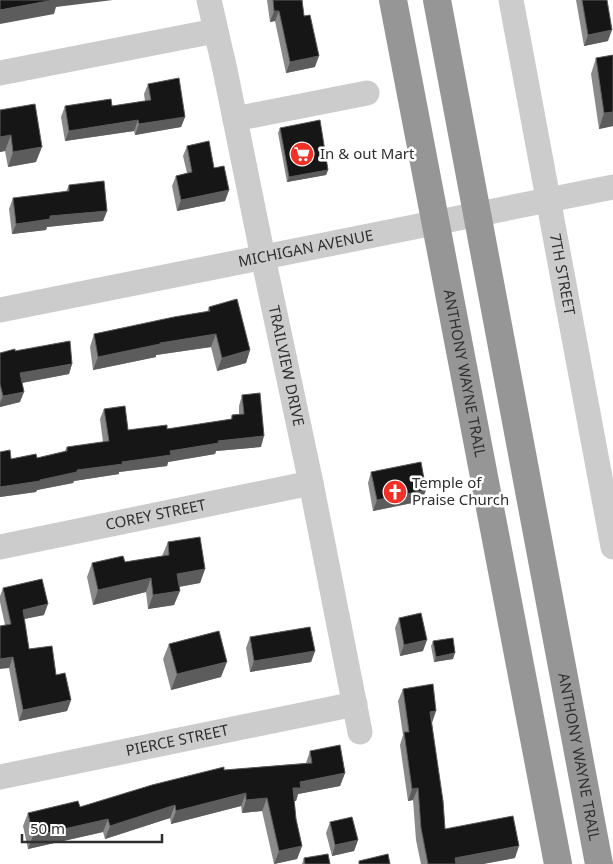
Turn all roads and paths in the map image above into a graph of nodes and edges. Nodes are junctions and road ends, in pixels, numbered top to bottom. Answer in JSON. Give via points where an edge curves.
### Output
{"nodes":[{"id":1,"x":209,"y":0,"type":"edge"},
{"id":2,"x":393,"y":0,"type":"edge"},
{"id":3,"x":437,"y":0,"type":"edge"},
{"id":4,"x":511,"y":0,"type":"edge"},
{"id":5,"x":215,"y":31,"type":"junction"},
{"id":6,"x":0,"y":73,"type":"edge"},
{"id":7,"x":367,"y":93,"type":"dead end"},
{"id":8,"x":235,"y":119,"type":"junction"},
{"id":9,"x":613,"y":187,"type":"edge"},
{"id":10,"x":548,"y":200,"type":"junction"},
{"id":11,"x":478,"y":214,"type":"junction"},
{"id":12,"x":435,"y":223,"type":"junction"},
{"id":13,"x":263,"y":257,"type":"junction"},
{"id":14,"x":0,"y":310,"type":"edge"},
{"id":15,"x":311,"y":483,"type":"junction"},
{"id":16,"x":608,"y":490,"type":"edge"},
{"id":17,"x":0,"y":547,"type":"edge"},
{"id":18,"x":613,"y":547,"type":"edge"},
{"id":19,"x":355,"y":704,"type":"junction"},
{"id":20,"x":360,"y":732,"type":"dead end"},
{"id":21,"x":0,"y":777,"type":"edge"},
{"id":22,"x":558,"y":864,"type":"edge"},
{"id":23,"x":599,"y":864,"type":"edge"}],
"edges":[{"from":1,"to":5,"type":"street","name":"TRAILVIEW DRIVE"},
{"from":2,"to":12,"type":"highway","name":"ANTHONY WAYNE TRAIL"},
{"from":3,"to":11,"type":"highway","name":"ANTHONY WAYNE TRAIL"},
{"from":4,"to":10,"type":"street","name":"7TH STREET"},
{"from":5,"to":6,"type":"street"},
{"from":5,"to":8,"type":"street","name":"TRAILVIEW DRIVE"},
{"from":7,"to":8,"type":"street"},
{"from":8,"to":13,"type":"street","name":"TRAILVIEW DRIVE"},
{"from":9,"to":10,"type":"street","name":"MICHIGAN AVENUE"},
{"from":10,"to":11,"type":"street","name":"MICHIGAN AVENUE"},
{"from":10,"to":16,"type":"street","name":"7TH STREET"},
{"from":11,"to":12,"type":"street","name":"MICHIGAN AVENUE"},
{"from":11,"to":23,"type":"highway","name":"ANTHONY WAYNE TRAIL"},
{"from":12,"to":13,"type":"street","name":"MICHIGAN AVENUE"},
{"from":12,"to":22,"type":"highway","name":"ANTHONY WAYNE TRAIL"},
{"from":13,"to":14,"type":"street","name":"MICHIGAN AVENUE"},
{"from":13,"to":15,"type":"street","name":"TRAILVIEW DRIVE"},
{"from":15,"to":17,"type":"street","name":"COREY STREET"},
{"from":15,"to":19,"type":"street","name":"TRAILVIEW DRIVE"},
{"from":16,"to":18,"type":"street","name":"7TH STREET"},
{"from":19,"to":20,"type":"street","name":"TRAILVIEW DRIVE"},
{"from":19,"to":21,"type":"street","name":"PIERCE STREET"}]}
